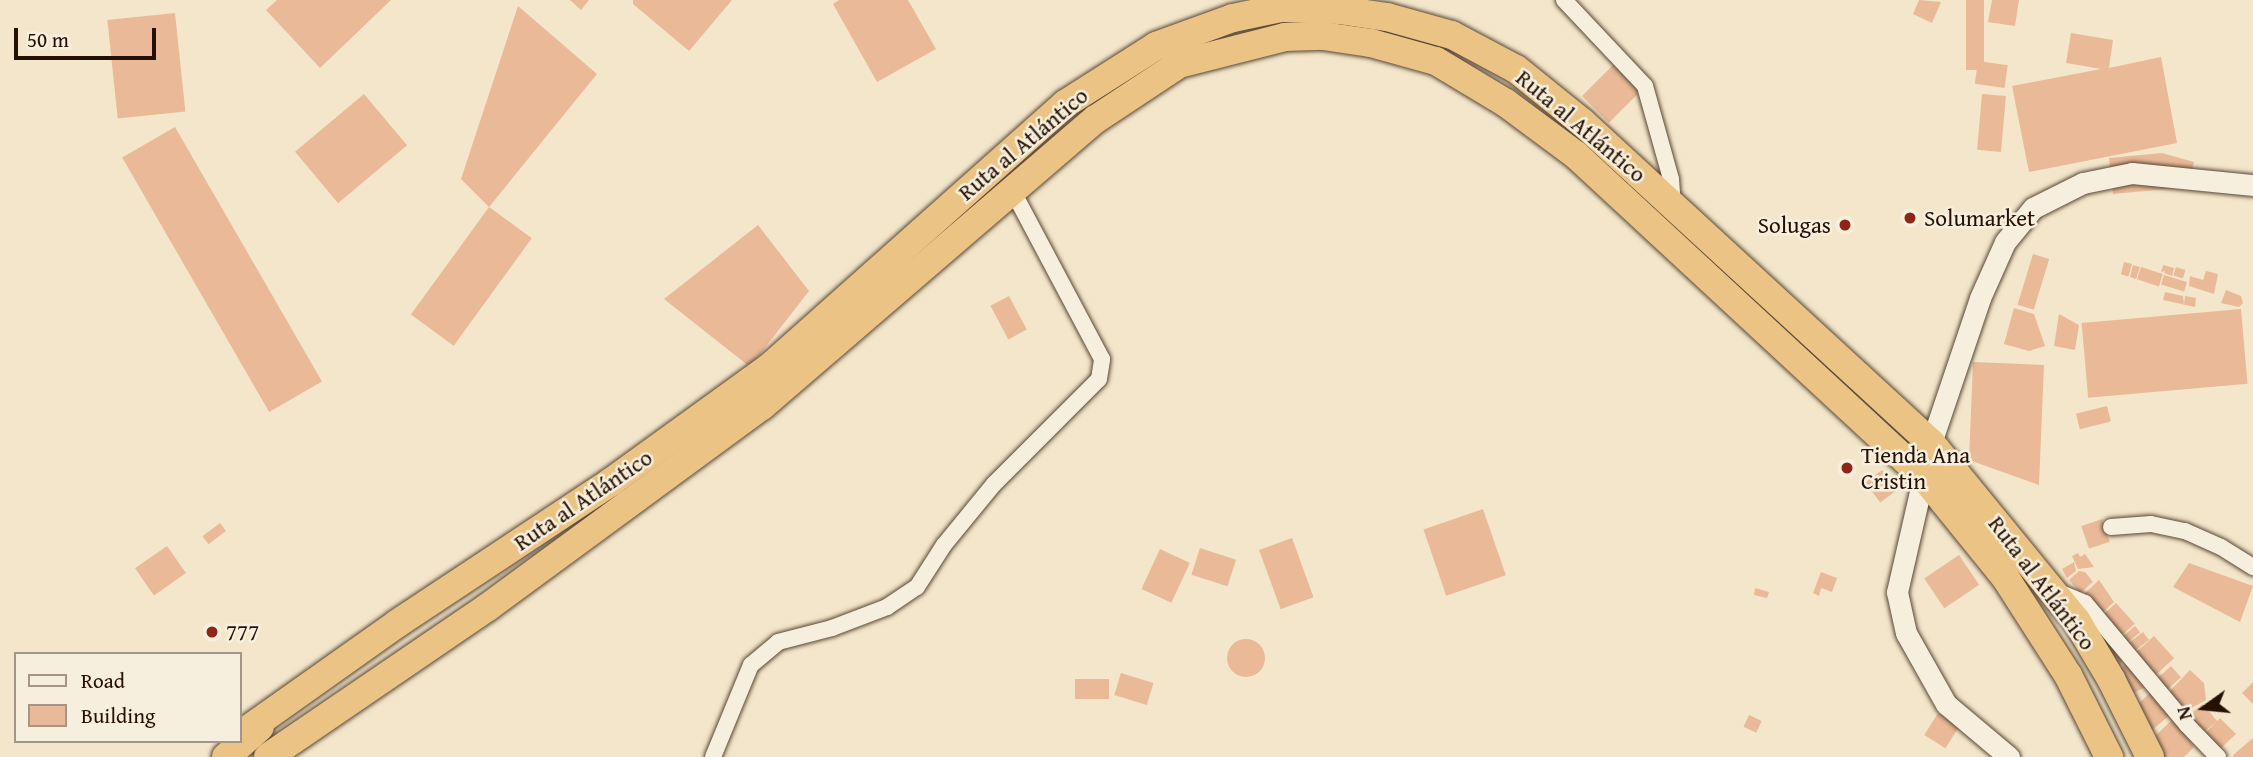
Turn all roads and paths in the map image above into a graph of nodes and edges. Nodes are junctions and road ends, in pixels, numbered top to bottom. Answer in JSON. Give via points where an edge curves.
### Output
{"nodes":[{"id":1,"x":1564,"y":0,"type":"edge"},
{"id":2,"x":2253,"y":185,"type":"edge"},
{"id":3,"x":1012,"y":190,"type":"junction"},
{"id":4,"x":1673,"y":205,"type":"junction"},
{"id":5,"x":1931,"y":443,"type":"junction"},
{"id":6,"x":1924,"y":477,"type":"junction"},
{"id":7,"x":2111,"y":527,"type":"dead end"},
{"id":8,"x":2253,"y":567,"type":"edge"},
{"id":9,"x":2054,"y":590,"type":"junction"},
{"id":10,"x":398,"y":623,"type":"junction"},
{"id":11,"x":339,"y":710,"type":"junction"},
{"id":12,"x":268,"y":716,"type":"junction"},
{"id":13,"x":242,"y":734,"type":"edge"},
{"id":14,"x":242,"y":741,"type":"edge"},
{"id":15,"x":227,"y":743,"type":"edge"},
{"id":16,"x":240,"y":743,"type":"edge"},
{"id":17,"x":206,"y":757,"type":"edge"},
{"id":18,"x":226,"y":757,"type":"edge"},
{"id":19,"x":268,"y":757,"type":"edge"},
{"id":20,"x":713,"y":757,"type":"edge"},
{"id":21,"x":2008,"y":757,"type":"edge"},
{"id":22,"x":2109,"y":757,"type":"edge"},
{"id":23,"x":2150,"y":757,"type":"edge"},
{"id":24,"x":2218,"y":757,"type":"edge"}],
"edges":[{"from":1,"to":4,"type":"street","via":[[1645,86],[1671,179]]},
{"from":2,"to":5,"type":"street","via":[[2132,173],[2083,183],[2033,208],[2005,242],[1980,298]]},
{"from":3,"to":6,"type":"highway","name":"Ruta al Atlántico","via":[[1096,119],[1179,64],[1285,37],[1322,36],[1371,43],[1436,61],[1506,103],[1576,155]]},
{"from":3,"to":11,"type":"highway","name":"Ruta al Atlántico","via":[[762,406]]},
{"from":3,"to":20,"type":"street","via":[[1102,359],[1099,379],[994,484],[944,545],[917,587],[887,607],[778,642],[751,665]]},
{"from":4,"to":5,"type":"highway","name":"Ruta al Atlántico"},
{"from":4,"to":10,"type":"highway","name":"Ruta al Atlántico","via":[[1516,69],[1452,35],[1387,17],[1339,10],[1281,8],[1233,18],[1156,46],[1065,104],[771,366],[611,482]]},
{"from":5,"to":6,"type":"street"},
{"from":5,"to":9,"type":"highway","name":"Ruta al Atlántico"},
{"from":6,"to":21,"type":"street","via":[[1898,592],[1906,634],[1946,704]]},
{"from":6,"to":22,"type":"highway","name":"Ruta al Atlántico","via":[[2005,577],[2068,675]]},
{"from":7,"to":8,"type":"street","via":[[2151,523],[2185,531]]},
{"from":9,"to":23,"type":"highway","name":"Ruta al Atlántico","via":[[2104,667]]},
{"from":9,"to":24,"type":"street","via":[[2085,603]]},
{"from":10,"to":11,"type":"highway","via":[[424,625],[426,632],[356,682]]},
{"from":10,"to":12,"type":"highway","name":"Ruta al Atlántico"},
{"from":11,"to":19,"type":"highway","name":"Ruta al Atlántico"},
{"from":12,"to":13,"type":"highway","name":"Ruta al Atlántico"},
{"from":12,"to":14,"type":"highway"},
{"from":15,"to":17,"type":"highway"},
{"from":16,"to":18,"type":"highway"}]}
